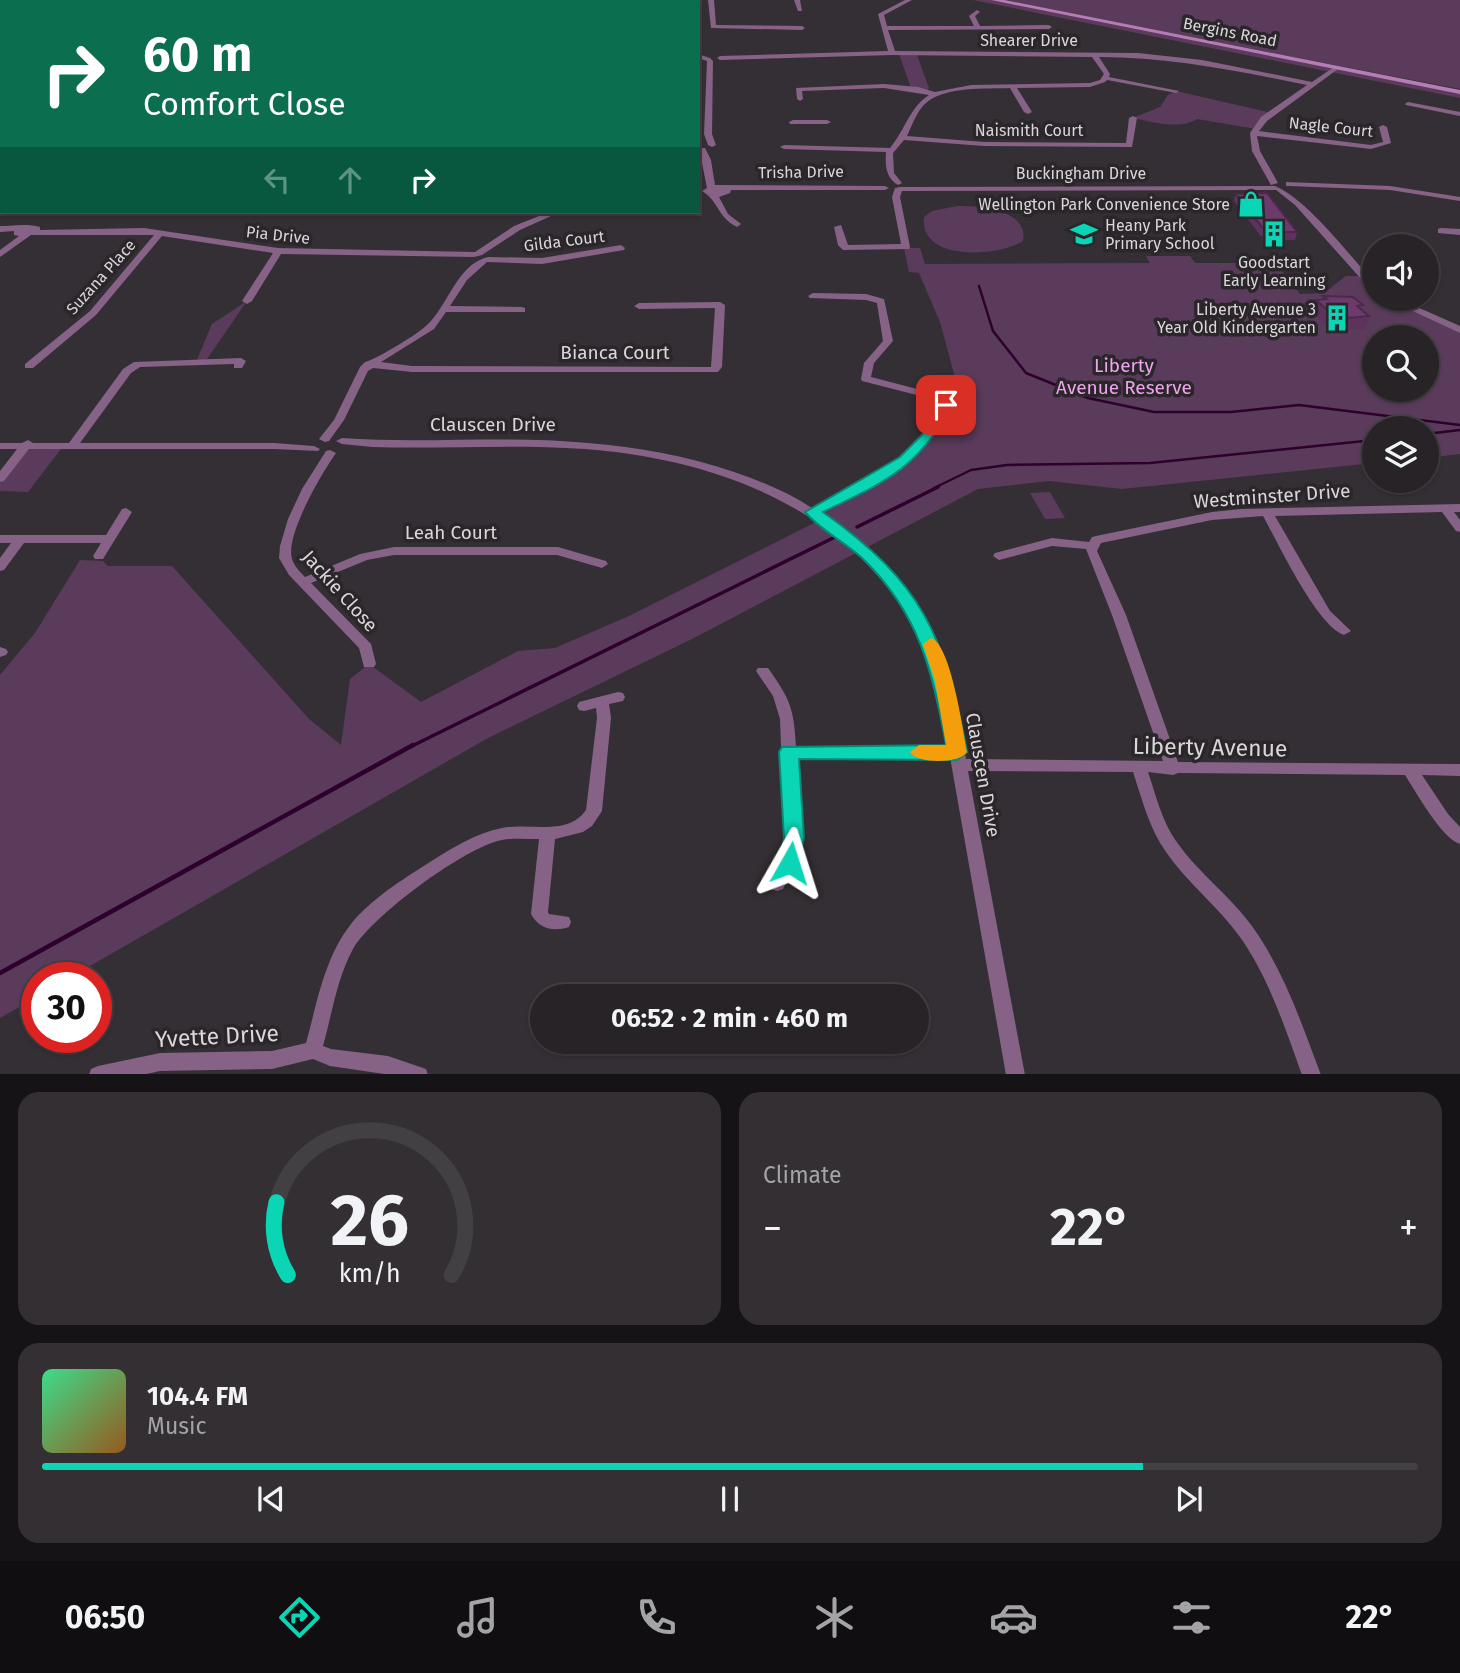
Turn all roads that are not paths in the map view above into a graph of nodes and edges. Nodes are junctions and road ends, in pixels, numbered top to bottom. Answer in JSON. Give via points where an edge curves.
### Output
{"nodes":[{"id":1,"x":711,"y":0,"type":"edge"},
{"id":2,"x":797,"y":0,"type":"edge"},
{"id":3,"x":909,"y":0,"type":"edge"},
{"id":4,"x":994,"y":0,"type":"edge"},
{"id":5,"x":976,"y":12,"type":"dead end"},
{"id":6,"x":978,"y":27,"type":"junction"},
{"id":7,"x":1049,"y":27,"type":"dead end"},
{"id":8,"x":885,"y":28,"type":"junction"},
{"id":9,"x":892,"y":53,"type":"junction"},
{"id":10,"x":1094,"y":54,"type":"junction"},
{"id":11,"x":700,"y":56,"type":"edge"},
{"id":12,"x":715,"y":61,"type":"junction"},
{"id":13,"x":1336,"y":68,"type":"junction"},
{"id":14,"x":1106,"y":78,"type":"junction"},
{"id":15,"x":797,"y":79,"type":"dead end"},
{"id":16,"x":1312,"y":85,"type":"junction"},
{"id":17,"x":1013,"y":87,"type":"junction"},
{"id":18,"x":700,"y":89,"type":"edge"},
{"id":19,"x":709,"y":89,"type":"junction"},
{"id":20,"x":798,"y":89,"type":"junction"},
{"id":21,"x":1176,"y":91,"type":"dead end"},
{"id":22,"x":1460,"y":92,"type":"edge"},
{"id":23,"x":935,"y":94,"type":"junction"},
{"id":24,"x":1415,"y":97,"type":"dead end"},
{"id":25,"x":800,"y":99,"type":"dead end"},
{"id":26,"x":1028,"y":112,"type":"dead end"},
{"id":27,"x":1460,"y":114,"type":"edge"},
{"id":28,"x":1133,"y":118,"type":"dead end"},
{"id":29,"x":793,"y":122,"type":"dead end"},
{"id":30,"x":811,"y":122,"type":"junction"},
{"id":31,"x":827,"y":122,"type":"dead end"},
{"id":32,"x":1382,"y":127,"type":"dead end"},
{"id":33,"x":812,"y":132,"type":"dead end"},
{"id":34,"x":1254,"y":133,"type":"junction"},
{"id":35,"x":902,"y":138,"type":"junction"},
{"id":36,"x":702,"y":147,"type":"edge"},
{"id":37,"x":784,"y":147,"type":"dead end"},
{"id":38,"x":891,"y":150,"type":"junction"},
{"id":39,"x":853,"y":186,"type":"joint"},
{"id":40,"x":1232,"y":186,"type":"joint"},
{"id":41,"x":1283,"y":186,"type":"junction"},
{"id":42,"x":893,"y":187,"type":"junction"},
{"id":43,"x":750,"y":189,"type":"joint"},
{"id":44,"x":713,"y":191,"type":"edge"},
{"id":45,"x":1460,"y":199,"type":"edge"},
{"id":46,"x":550,"y":214,"type":"edge"},
{"id":47,"x":737,"y":224,"type":"dead end"},
{"id":48,"x":838,"y":227,"type":"dead end"},
{"id":49,"x":0,"y":230,"type":"edge"},
{"id":50,"x":25,"y":231,"type":"junction"},
{"id":51,"x":1441,"y":231,"type":"dead end"},
{"id":52,"x":161,"y":232,"type":"junction"},
{"id":53,"x":1460,"y":232,"type":"edge"},
{"id":54,"x":621,"y":248,"type":"dead end"},
{"id":55,"x":4,"y":251,"type":"edge"},
{"id":56,"x":278,"y":251,"type":"junction"},
{"id":57,"x":481,"y":257,"type":"junction"},
{"id":58,"x":1362,"y":275,"type":"edge"},
{"id":59,"x":813,"y":296,"type":"dead end"},
{"id":60,"x":247,"y":301,"type":"dead end"},
{"id":61,"x":639,"y":306,"type":"dead end"},
{"id":62,"x":445,"y":309,"type":"junction"},
{"id":63,"x":522,"y":310,"type":"dead end"},
{"id":64,"x":1418,"y":311,"type":"edge"},
{"id":65,"x":1460,"y":330,"type":"edge"},
{"id":66,"x":241,"y":361,"type":"dead end"},
{"id":67,"x":369,"y":364,"type":"junction"},
{"id":68,"x":29,"y":366,"type":"dead end"},
{"id":69,"x":28,"y":443,"type":"junction"},
{"id":70,"x":0,"y":446,"type":"edge"},
{"id":71,"x":72,"y":446,"type":"junction"},
{"id":72,"x":327,"y":448,"type":"junction"},
{"id":73,"x":0,"y":479,"type":"edge"},
{"id":74,"x":1445,"y":508,"type":"junction"},
{"id":75,"x":1460,"y":508,"type":"edge"},
{"id":76,"x":126,"y":512,"type":"dead end"},
{"id":77,"x":813,"y":512,"type":"junction"},
{"id":78,"x":1267,"y":513,"type":"junction"},
{"id":79,"x":1460,"y":528,"type":"edge"},
{"id":80,"x":0,"y":539,"type":"edge"},
{"id":81,"x":20,"y":539,"type":"junction"},
{"id":82,"x":109,"y":539,"type":"junction"},
{"id":83,"x":1091,"y":546,"type":"junction"},
{"id":84,"x":99,"y":556,"type":"dead end"},
{"id":85,"x":999,"y":556,"type":"dead end"},
{"id":86,"x":602,"y":564,"type":"dead end"},
{"id":87,"x":0,"y":567,"type":"edge"},
{"id":88,"x":303,"y":582,"type":"junction"},
{"id":89,"x":1344,"y":631,"type":"dead end"},
{"id":90,"x":369,"y":664,"type":"dead end"},
{"id":91,"x":762,"y":671,"type":"dead end"},
{"id":92,"x":584,"y":706,"type":"dead end"},
{"id":93,"x":789,"y":752,"type":"junction"},
{"id":94,"x":958,"y":759,"type":"junction"},
{"id":95,"x":1139,"y":768,"type":"junction"},
{"id":96,"x":1173,"y":769,"type":"junction"},
{"id":97,"x":1460,"y":770,"type":"edge"},
{"id":98,"x":1410,"y":771,"type":"junction"},
{"id":99,"x":548,"y":833,"type":"junction"},
{"id":100,"x":1460,"y":838,"type":"edge"},
{"id":101,"x":777,"y":884,"type":"dead end"},
{"id":102,"x":563,"y":922,"type":"dead end"},
{"id":103,"x":313,"y":1050,"type":"junction"},
{"id":104,"x":99,"y":1074,"type":"edge"},
{"id":105,"x":419,"y":1074,"type":"edge"},
{"id":106,"x":1016,"y":1074,"type":"edge"},
{"id":107,"x":1312,"y":1074,"type":"edge"}],
"edges":[{"from":1,"to":2,"type":"street","via":[[713,27],[803,30]]},
{"from":3,"to":8,"type":"street","via":[[882,12]]},
{"from":4,"to":13,"type":"main road","name":"Bergins Road"},
{"from":5,"to":6,"type":"street","via":[[972,16]]},
{"from":6,"to":7,"type":"street"},
{"from":6,"to":8,"type":"street"},
{"from":8,"to":9,"type":"street"},
{"from":9,"to":10,"type":"street","name":"Shearer Drive"},
{"from":9,"to":12,"type":"street","name":"Shearer Drive"},
{"from":10,"to":14,"type":"street"},
{"from":10,"to":16,"type":"street","name":"Shearer Drive","via":[[1192,61]]},
{"from":11,"to":12,"type":"street"},
{"from":12,"to":19,"type":"street"},
{"from":13,"to":16,"type":"street"},
{"from":13,"to":22,"type":"main road","name":"Bergins Road"},
{"from":14,"to":17,"type":"street","via":[[1082,86]]},
{"from":14,"to":21,"type":"street"},
{"from":15,"to":20,"type":"street"},
{"from":16,"to":34,"type":"street","via":[[1264,119]]},
{"from":17,"to":23,"type":"street","via":[[959,88]]},
{"from":17,"to":26,"type":"street"},
{"from":18,"to":19,"type":"street"},
{"from":19,"to":36,"type":"street","via":[[708,134]]},
{"from":20,"to":23,"type":"street","via":[[897,86]]},
{"from":20,"to":25,"type":"street"},
{"from":23,"to":35,"type":"street","via":[[921,103]]},
{"from":24,"to":27,"type":"street","via":[[1405,106]]},
{"from":28,"to":35,"type":"street","name":"Naismith Court","via":[[1129,145],[984,145]]},
{"from":29,"to":30,"type":"street"},
{"from":30,"to":31,"type":"street"},
{"from":30,"to":33,"type":"street"},
{"from":32,"to":34,"type":"street","name":"Nagle Court","via":[[1387,144],[1371,147]]},
{"from":34,"to":41,"type":"street","via":[[1254,149]]},
{"from":35,"to":38,"type":"street"},
{"from":36,"to":44,"type":"street"},
{"from":37,"to":38,"type":"street"},
{"from":38,"to":42,"type":"street","via":[[887,160]]},
{"from":39,"to":42,"type":"street","name":"Trisha Drive"},
{"from":39,"to":43,"type":"street","name":"Trisha Drive"},
{"from":40,"to":41,"type":"street","name":"Buckingham Drive"},
{"from":40,"to":42,"type":"street","name":"Buckingham Drive"},
{"from":41,"to":45,"type":"street","name":"Buckingham Drive","via":[[1404,189]]},
{"from":41,"to":58,"type":"street"},
{"from":42,"to":48,"type":"street","via":[[906,247],[846,248]]},
{"from":43,"to":44,"type":"street","name":"Trisha Drive"},
{"from":44,"to":47,"type":"street","via":[[725,215]]},
{"from":46,"to":57,"type":"street","via":[[496,241]]},
{"from":49,"to":50,"type":"street","name":"Pia Drive"},
{"from":50,"to":52,"type":"street","name":"Pia Drive"},
{"from":50,"to":55,"type":"street"},
{"from":51,"to":53,"type":"street"},
{"from":52,"to":56,"type":"street","name":"Pia Drive"},
{"from":52,"to":68,"type":"street","name":"Suzana Place","via":[[93,313]]},
{"from":54,"to":57,"type":"street","name":"Gilda Court","via":[[542,261]]},
{"from":56,"to":57,"type":"street","name":"Pia Drive"},
{"from":56,"to":60,"type":"street"},
{"from":57,"to":62,"type":"street","via":[[451,294]]},
{"from":59,"to":77,"type":"street","via":[[881,301],[889,337],[871,360],[866,379],[940,398],[946,408],[928,438],[906,460]]},
{"from":61,"to":67,"type":"street","name":"Bianca Court","via":[[720,305],[717,367],[412,369]]},
{"from":62,"to":63,"type":"street"},
{"from":62,"to":67,"type":"street","via":[[423,333]]},
{"from":64,"to":65,"type":"street"},
{"from":66,"to":71,"type":"street","via":[[138,364],[127,371]]},
{"from":67,"to":72,"type":"street","via":[[356,381]]},
{"from":69,"to":70,"type":"street","name":"Clauscen Drive"},
{"from":69,"to":71,"type":"street","name":"Clauscen Drive"},
{"from":69,"to":73,"type":"street"},
{"from":71,"to":72,"type":"street","name":"Clauscen Drive"},
{"from":72,"to":77,"type":"street","name":"Clauscen Drive","via":[[554,445],[634,451],[722,472]]},
{"from":72,"to":88,"type":"street","name":"Jackie Close","via":[[285,547],[285,558]]},
{"from":74,"to":75,"type":"street","name":"Westminster Drive"},
{"from":74,"to":78,"type":"street","name":"Westminster Drive"},
{"from":74,"to":79,"type":"street"},
{"from":76,"to":82,"type":"street"},
{"from":77,"to":94,"type":"street","name":"Clauscen Drive","via":[[880,566],[914,610],[941,672]]},
{"from":78,"to":83,"type":"street","name":"Westminster Drive","via":[[1185,521],[1104,536]]},
{"from":78,"to":89,"type":"street","via":[[1325,614]]},
{"from":80,"to":81,"type":"street"},
{"from":81,"to":82,"type":"street"},
{"from":81,"to":87,"type":"street"},
{"from":82,"to":84,"type":"street"},
{"from":83,"to":85,"type":"street","name":"Westminster Drive","via":[[1052,542]]},
{"from":83,"to":96,"type":"street"},
{"from":86,"to":88,"type":"street","name":"Leah Court","via":[[558,551],[394,551],[355,560]]},
{"from":88,"to":90,"type":"street","name":"Jackie Close","via":[[366,647]]},
{"from":91,"to":93,"type":"street","via":[[783,703]]},
{"from":92,"to":99,"type":"street","via":[[610,700],[592,816],[577,828]]},
{"from":93,"to":94,"type":"street","name":"Liberty Avenue"},
{"from":93,"to":101,"type":"street","via":[[793,850]]},
{"from":94,"to":95,"type":"street","name":"Liberty Avenue"},
{"from":94,"to":106,"type":"street","name":"Clauscen Drive"},
{"from":95,"to":96,"type":"street","name":"Liberty Avenue"},
{"from":95,"to":107,"type":"street","via":[[1172,847],[1235,916],[1261,955],[1280,990]]},
{"from":96,"to":98,"type":"street","name":"Liberty Avenue"},
{"from":97,"to":98,"type":"street","name":"Liberty Avenue"},
{"from":98,"to":100,"type":"street"},
{"from":99,"to":102,"type":"street","via":[[539,914],[545,921]]},
{"from":99,"to":103,"type":"street","via":[[490,836],[376,909],[356,930],[339,960]]},
{"from":103,"to":104,"type":"street","name":"Yvette Drive","via":[[272,1060],[160,1062]]},
{"from":103,"to":105,"type":"street","name":"Yvette Drive"}]}
